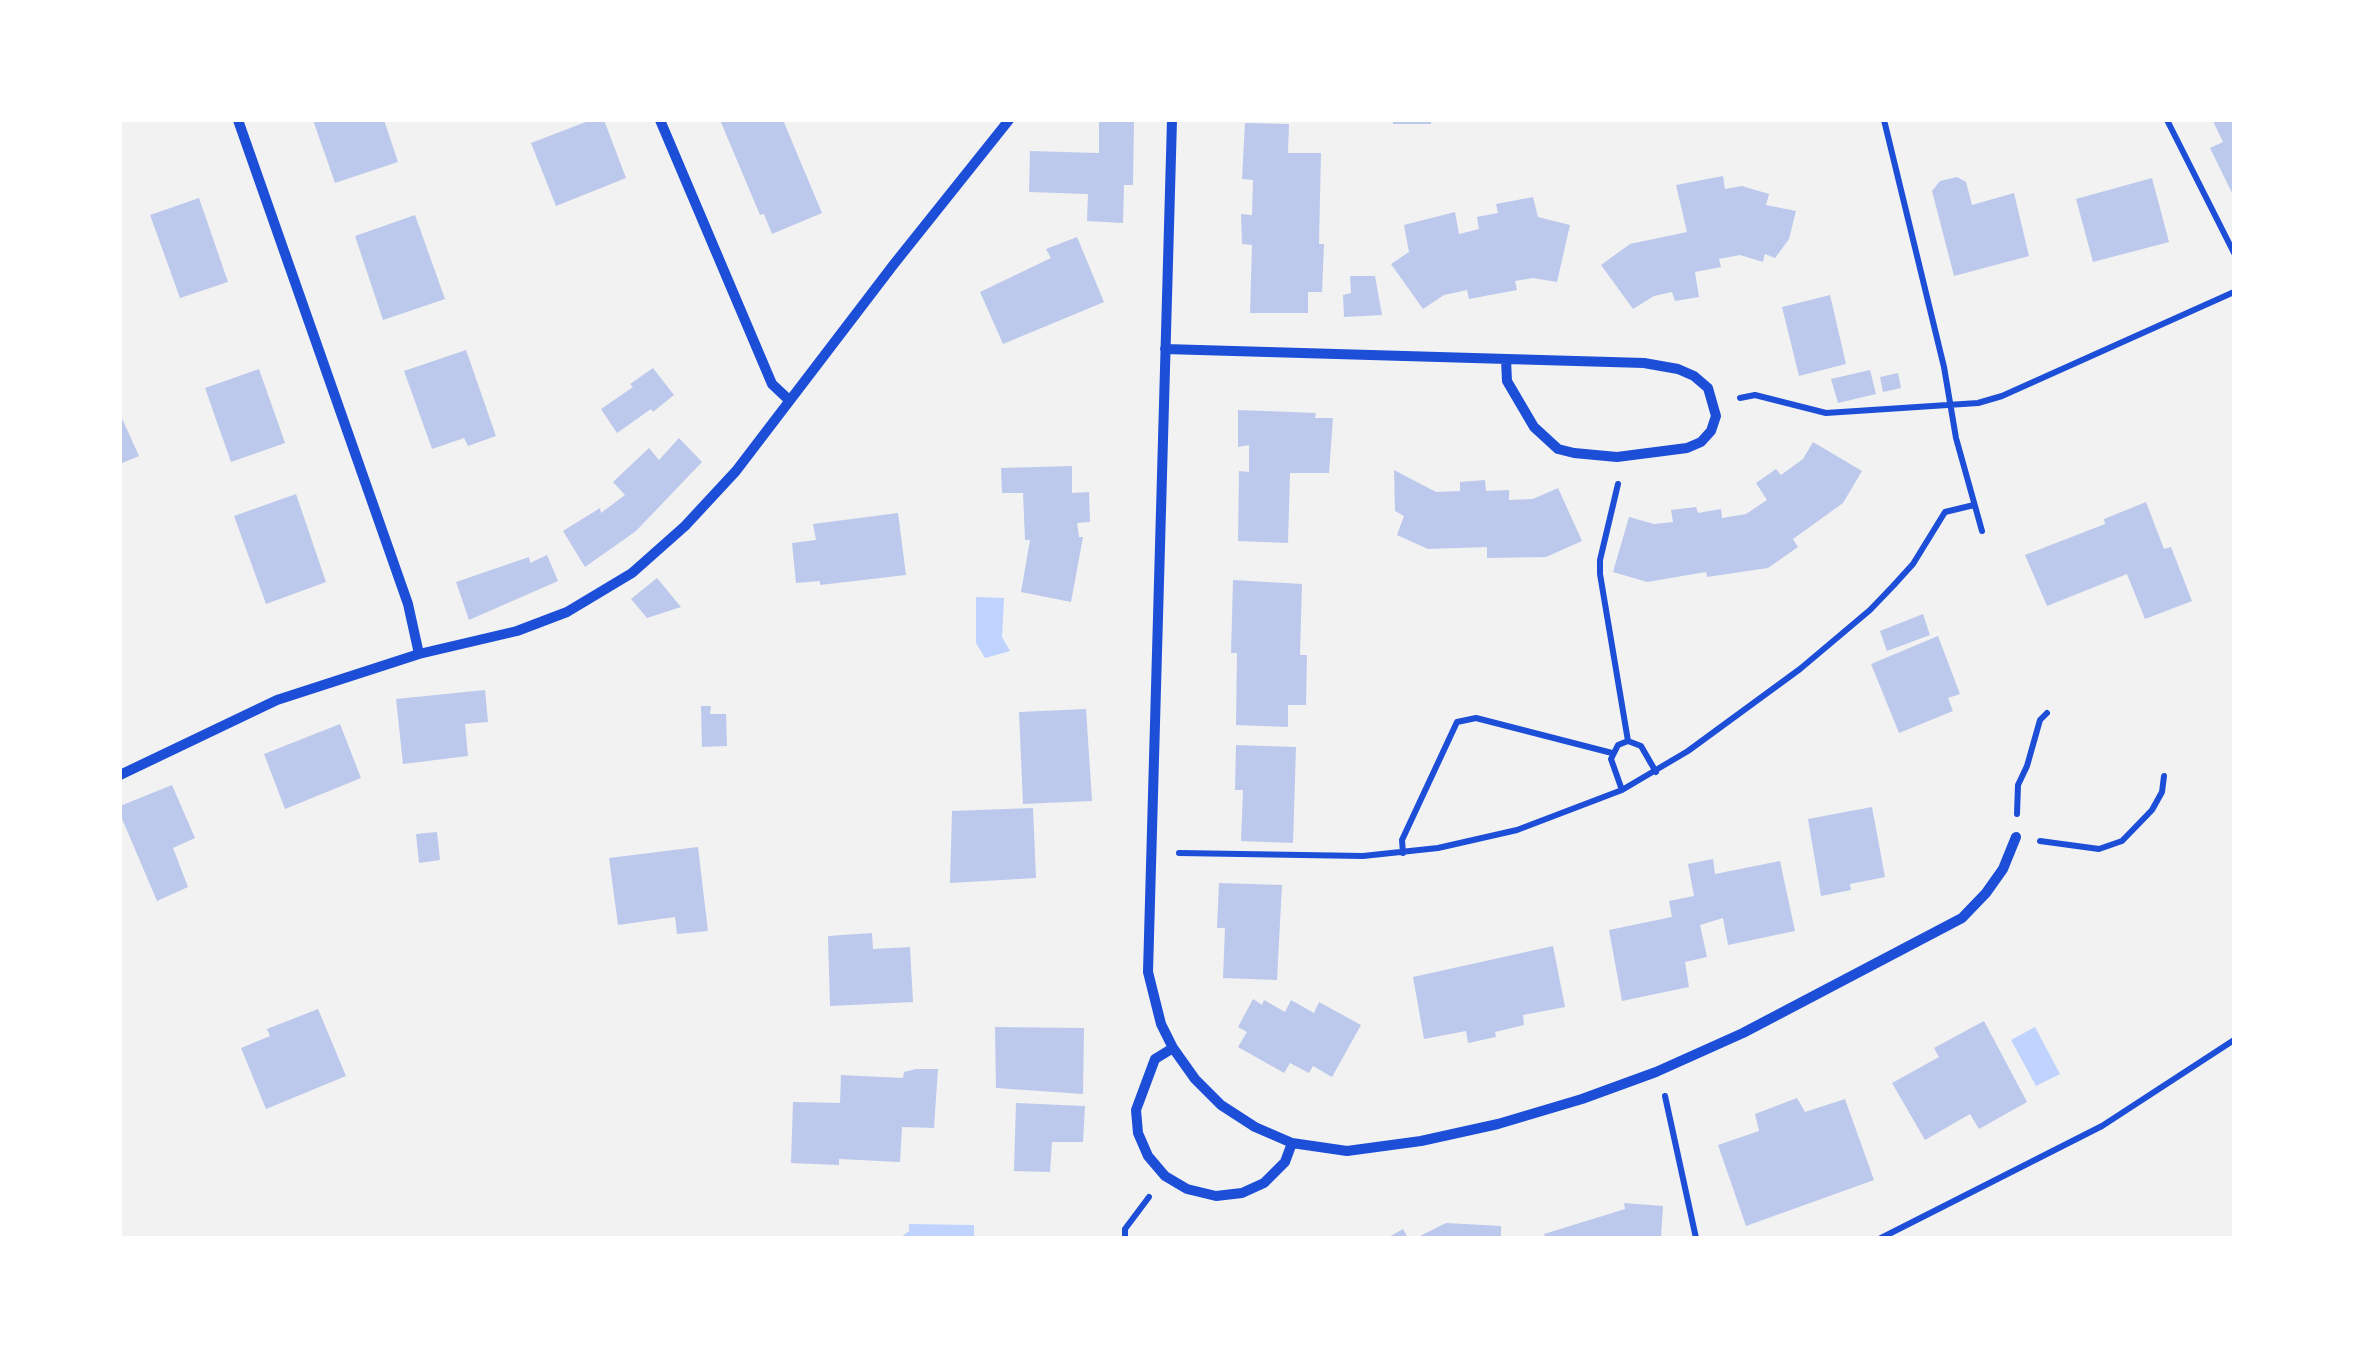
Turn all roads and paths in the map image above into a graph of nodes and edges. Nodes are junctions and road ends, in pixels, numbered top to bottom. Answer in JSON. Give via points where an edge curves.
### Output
{"nodes":[{"id":1,"x":238,"y":120,"type":"edge"},
{"id":2,"x":660,"y":120,"type":"edge"},
{"id":3,"x":1009,"y":120,"type":"edge"},
{"id":4,"x":1172,"y":120,"type":"edge"},
{"id":5,"x":1884,"y":120,"type":"edge"},
{"id":6,"x":2167,"y":120,"type":"edge"},
{"id":7,"x":2234,"y":252,"type":"edge"},
{"id":8,"x":2234,"y":292,"type":"edge"},
{"id":9,"x":1165,"y":349,"type":"junction"},
{"id":10,"x":1506,"y":360,"type":"junction"},
{"id":11,"x":790,"y":400,"type":"junction"},
{"id":12,"x":1714,"y":402,"type":"junction"},
{"id":13,"x":1951,"y":406,"type":"junction"},
{"id":14,"x":1617,"y":458,"type":"junction"},
{"id":15,"x":1974,"y":505,"type":"junction"},
{"id":16,"x":1982,"y":532,"type":"dead end"},
{"id":17,"x":419,"y":654,"type":"junction"},
{"id":18,"x":2047,"y":712,"type":"dead end"},
{"id":19,"x":1628,"y":741,"type":"junction"},
{"id":20,"x":1612,"y":754,"type":"junction"},
{"id":21,"x":1656,"y":772,"type":"junction"},
{"id":22,"x":120,"y":775,"type":"edge"},
{"id":23,"x":2164,"y":776,"type":"dead end"},
{"id":24,"x":1622,"y":790,"type":"junction"},
{"id":25,"x":2016,"y":838,"type":"junction"},
{"id":26,"x":1152,"y":853,"type":"junction"},
{"id":27,"x":1403,"y":853,"type":"junction"},
{"id":28,"x":2234,"y":1040,"type":"edge"},
{"id":29,"x":1173,"y":1048,"type":"junction"},
{"id":30,"x":1656,"y":1072,"type":"junction"},
{"id":31,"x":1292,"y":1143,"type":"junction"},
{"id":32,"x":1165,"y":1176,"type":"junction"},
{"id":33,"x":1125,"y":1238,"type":"edge"},
{"id":34,"x":1696,"y":1238,"type":"edge"},
{"id":35,"x":1881,"y":1238,"type":"edge"}],
"edges":[{"from":1,"to":17,"type":"street","via":[[408,604]]},
{"from":2,"to":11,"type":"street","via":[[772,384]]},
{"from":3,"to":11,"type":"street"},
{"from":4,"to":9,"type":"street"},
{"from":5,"to":13,"type":"path"},
{"from":6,"to":7,"type":"path"},
{"from":8,"to":13,"type":"path","via":[[2002,396]]},
{"from":9,"to":10,"type":"street"},
{"from":9,"to":26,"type":"street"},
{"from":10,"to":12,"type":"street","via":[[1678,369],[1708,388]]},
{"from":10,"to":14,"type":"street","via":[[1506,381],[1544,439],[1574,454]]},
{"from":11,"to":17,"type":"street","via":[[736,471],[632,572],[517,632]]},
{"from":12,"to":13,"type":"path","via":[[1755,395],[1826,413]]},
{"from":12,"to":14,"type":"street","via":[[1711,431],[1700,442]]},
{"from":13,"to":15,"type":"path"},
{"from":14,"to":19,"type":"path","via":[[1618,491],[1600,574]]},
{"from":15,"to":16,"type":"path"},
{"from":15,"to":21,"type":"path","via":[[1945,512],[1893,586],[1800,669]]},
{"from":17,"to":22,"type":"street","via":[[277,700]]},
{"from":18,"to":25,"type":"path","via":[[2018,785]]},
{"from":19,"to":20,"type":"path"},
{"from":19,"to":21,"type":"path","via":[[1640,746]]},
{"from":20,"to":24,"type":"path"},
{"from":20,"to":27,"type":"path","via":[[1476,718],[1457,722],[1402,840]]},
{"from":21,"to":24,"type":"path"},
{"from":23,"to":25,"type":"path","via":[[2152,810],[2122,841],[2100,849]]},
{"from":24,"to":27,"type":"path","via":[[1517,830]]},
{"from":25,"to":30,"type":"street","via":[[1986,894],[1962,918],[1743,1034]]},
{"from":26,"to":27,"type":"path"},
{"from":26,"to":29,"type":"street","via":[[1148,972]]},
{"from":28,"to":35,"type":"path","via":[[2102,1126]]},
{"from":29,"to":31,"type":"street","via":[[1222,1105]]},
{"from":29,"to":32,"type":"street","via":[[1155,1059],[1136,1110],[1138,1134]]},
{"from":30,"to":31,"type":"street","via":[[1498,1124],[1421,1141],[1347,1151]]},
{"from":30,"to":34,"type":"path"},
{"from":31,"to":32,"type":"street","via":[[1285,1162],[1242,1193],[1216,1196]]},
{"from":32,"to":33,"type":"path"}]}
